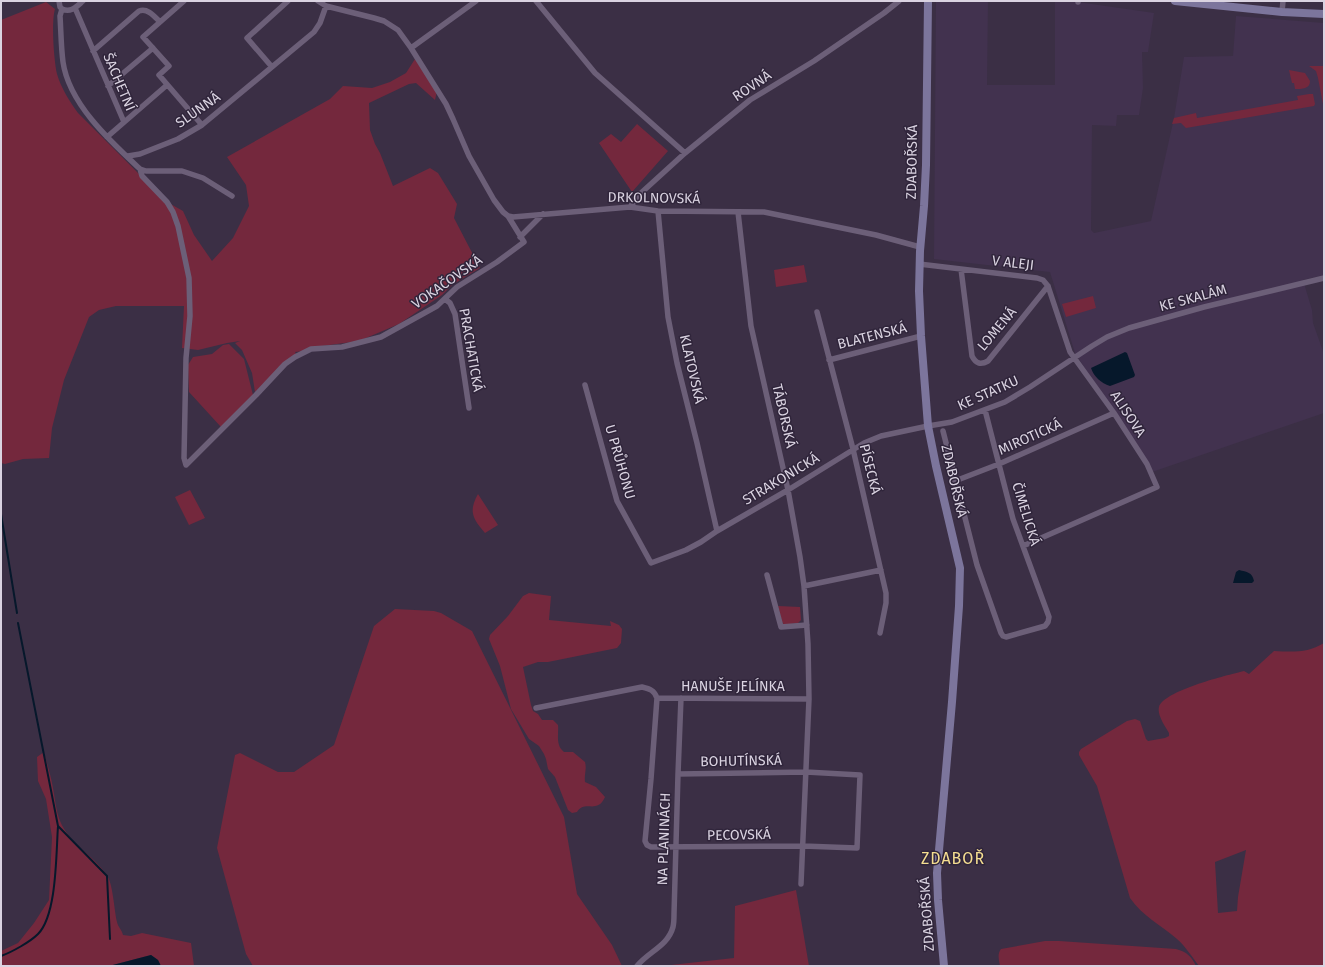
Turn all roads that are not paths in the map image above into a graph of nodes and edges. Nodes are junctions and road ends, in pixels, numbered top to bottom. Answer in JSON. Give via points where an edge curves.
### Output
{"nodes":[{"id":1,"x":59,"y":1,"type":"edge"},
{"id":2,"x":83,"y":1,"type":"edge"},
{"id":3,"x":184,"y":1,"type":"edge"},
{"id":4,"x":288,"y":1,"type":"edge"},
{"id":5,"x":318,"y":1,"type":"edge"},
{"id":6,"x":476,"y":1,"type":"edge"},
{"id":7,"x":536,"y":1,"type":"edge"},
{"id":8,"x":899,"y":1,"type":"edge"},
{"id":9,"x":928,"y":1,"type":"edge"},
{"id":10,"x":1175,"y":1,"type":"edge"},
{"id":11,"x":1283,"y":1,"type":"edge"},
{"id":12,"x":326,"y":6,"type":"junction"},
{"id":13,"x":75,"y":8,"type":"junction"},
{"id":14,"x":62,"y":9,"type":"junction"},
{"id":15,"x":1282,"y":12,"type":"junction"},
{"id":16,"x":1324,"y":14,"type":"edge"},
{"id":17,"x":160,"y":22,"type":"junction"},
{"id":18,"x":153,"y":48,"type":"junction"},
{"id":19,"x":411,"y":48,"type":"junction"},
{"id":20,"x":93,"y":51,"type":"junction"},
{"id":21,"x":272,"y":67,"type":"junction"},
{"id":22,"x":167,"y":85,"type":"junction"},
{"id":23,"x":108,"y":86,"type":"junction"},
{"id":24,"x":124,"y":122,"type":"junction"},
{"id":25,"x":202,"y":125,"type":"junction"},
{"id":26,"x":107,"y":137,"type":"junction"},
{"id":27,"x":685,"y":153,"type":"junction"},
{"id":28,"x":128,"y":156,"type":"junction"},
{"id":29,"x":140,"y":169,"type":"junction"},
{"id":30,"x":232,"y":196,"type":"dead end"},
{"id":31,"x":630,"y":207,"type":"junction"},
{"id":32,"x":658,"y":211,"type":"junction"},
{"id":33,"x":738,"y":212,"type":"junction"},
{"id":34,"x":543,"y":214,"type":"junction"},
{"id":35,"x":508,"y":216,"type":"junction"},
{"id":36,"x":522,"y":239,"type":"junction"},
{"id":37,"x":920,"y":247,"type":"junction"},
{"id":38,"x":920,"y":264,"type":"junction"},
{"id":39,"x":961,"y":269,"type":"junction"},
{"id":40,"x":1324,"y":278,"type":"edge"},
{"id":41,"x":1048,"y":286,"type":"junction"},
{"id":42,"x":445,"y":299,"type":"junction"},
{"id":43,"x":817,"y":312,"type":"dead end"},
{"id":44,"x":921,"y":336,"type":"junction"},
{"id":45,"x":1074,"y":359,"type":"junction"},
{"id":46,"x":829,"y":360,"type":"junction"},
{"id":47,"x":585,"y":385,"type":"dead end"},
{"id":48,"x":469,"y":408,"type":"dead end"},
{"id":49,"x":985,"y":410,"type":"junction"},
{"id":50,"x":1114,"y":413,"type":"junction"},
{"id":51,"x":928,"y":426,"type":"junction"},
{"id":52,"x":943,"y":431,"type":"dead end"},
{"id":53,"x":853,"y":449,"type":"junction"},
{"id":54,"x":999,"y":464,"type":"junction"},
{"id":55,"x":955,"y":481,"type":"junction"},
{"id":56,"x":788,"y":490,"type":"junction"},
{"id":57,"x":717,"y":531,"type":"junction"},
{"id":58,"x":1023,"y":546,"type":"junction"},
{"id":59,"x":651,"y":563,"type":"joint"},
{"id":60,"x":881,"y":570,"type":"junction"},
{"id":61,"x":767,"y":575,"type":"dead end"},
{"id":62,"x":804,"y":586,"type":"junction"},
{"id":63,"x":1048,"y":622,"type":"joint"},
{"id":64,"x":807,"y":625,"type":"junction"},
{"id":65,"x":880,"y":633,"type":"dead end"},
{"id":66,"x":657,"y":698,"type":"junction"},
{"id":67,"x":681,"y":698,"type":"junction"},
{"id":68,"x":809,"y":699,"type":"junction"},
{"id":69,"x":536,"y":708,"type":"dead end"},
{"id":70,"x":806,"y":772,"type":"junction"},
{"id":71,"x":678,"y":774,"type":"junction"},
{"id":72,"x":802,"y":846,"type":"junction"},
{"id":73,"x":676,"y":848,"type":"junction"},
{"id":74,"x":801,"y":884,"type":"dead end"},
{"id":75,"x":637,"y":966,"type":"edge"},
{"id":76,"x":944,"y":966,"type":"edge"}],
"edges":[{"from":1,"to":14,"type":"street"},
{"from":2,"to":13,"type":"street"},
{"from":3,"to":17,"type":"street"},
{"from":4,"to":21,"type":"street","via":[[247,38]]},
{"from":5,"to":12,"type":"street"},
{"from":6,"to":19,"type":"street"},
{"from":7,"to":27,"type":"street","via":[[595,73]]},
{"from":8,"to":27,"type":"street","name":"ROVNÁ","via":[[814,62],[750,100]]},
{"from":9,"to":37,"type":"street","name":"ZDABOŘSKÁ","via":[[926,165]]},
{"from":10,"to":15,"type":"street"},
{"from":11,"to":15,"type":"street"},
{"from":12,"to":19,"type":"street","via":[[384,21],[398,30]]},
{"from":12,"to":21,"type":"street","name":"SLUNNÁ","via":[[314,32]]},
{"from":13,"to":14,"type":"street"},
{"from":13,"to":20,"type":"street","name":"ŠACHETNÍ"},
{"from":14,"to":26,"type":"street","via":[[60,16],[63,63],[71,87],[86,112]]},
{"from":15,"to":16,"type":"street"},
{"from":17,"to":18,"type":"street","via":[[143,37]]},
{"from":17,"to":20,"type":"street","name":"ŠACHETNÍ","via":[[149,11],[139,11]]},
{"from":18,"to":22,"type":"street","via":[[169,66],[159,75]]},
{"from":18,"to":23,"type":"street"},
{"from":19,"to":35,"type":"street","via":[[446,104],[469,156],[491,196]]},
{"from":20,"to":23,"type":"street","name":"ŠACHETNÍ"},
{"from":21,"to":25,"type":"street","name":"SLUNNÁ"},
{"from":22,"to":24,"type":"street","name":"ŠACHETNÍ"},
{"from":22,"to":25,"type":"street"},
{"from":23,"to":24,"type":"street","name":"ŠACHETNÍ"},
{"from":24,"to":26,"type":"street","name":"ŠACHETNÍ"},
{"from":25,"to":28,"type":"street","name":"SLUNNÁ","via":[[178,139]]},
{"from":26,"to":28,"type":"street"},
{"from":27,"to":31,"type":"street","name":"ROVNÁ","via":[[641,193]]},
{"from":28,"to":29,"type":"street"},
{"from":29,"to":30,"type":"street","via":[[194,174]]},
{"from":29,"to":42,"type":"street","name":"VOKAČOVSKÁ","via":[[142,176],[173,212],[189,278],[190,316],[186,358],[184,450],[186,465],[285,364],[304,351],[342,347],[381,337]]},
{"from":31,"to":32,"type":"street","name":"DRKOLNOVSKÁ"},
{"from":31,"to":34,"type":"street","name":"DRKOLNOVSKÁ"},
{"from":32,"to":33,"type":"street","name":"DRKOLNOVSKÁ"},
{"from":32,"to":57,"type":"street","name":"KLATOVSKÁ","via":[[668,317]]},
{"from":33,"to":37,"type":"street","name":"DRKOLNOVSKÁ","via":[[764,212]]},
{"from":33,"to":56,"type":"street","name":"TÁBORSKÁ","via":[[751,326]]},
{"from":34,"to":35,"type":"street","name":"DRKOLNOVSKÁ"},
{"from":34,"to":36,"type":"street","name":"VOKAČOVSKÁ"},
{"from":35,"to":36,"type":"street"},
{"from":36,"to":42,"type":"street","name":"VOKAČOVSKÁ","via":[[497,262],[457,287]]},
{"from":37,"to":38,"type":"street","name":"ZDABOŘSKÁ"},
{"from":38,"to":39,"type":"street","name":"V ALEJI"},
{"from":38,"to":44,"type":"street","name":"ZDABOŘSKÁ"},
{"from":39,"to":41,"type":"street","name":"V ALEJI","via":[[1037,278]]},
{"from":39,"to":41,"type":"street","name":"LOMENÁ","via":[[972,356],[978,363],[988,360]]},
{"from":40,"to":45,"type":"street","name":"KE SKALÁM","via":[[1134,327],[1107,338]]},
{"from":41,"to":45,"type":"street","name":"V ALEJI"},
{"from":42,"to":48,"type":"street","name":"PRACHATICKÁ","via":[[455,314]]},
{"from":43,"to":46,"type":"street","name":"PÍSECKÁ"},
{"from":44,"to":46,"type":"street","name":"BLATENSKÁ"},
{"from":44,"to":51,"type":"street","name":"ZDABOŘSKÁ"},
{"from":45,"to":49,"type":"street","name":"KE STATKU","via":[[1005,402]]},
{"from":45,"to":50,"type":"street","name":"ALISOVA"},
{"from":46,"to":53,"type":"street","name":"PÍSECKÁ"},
{"from":47,"to":59,"type":"street","name":"U PRŮHONU","via":[[617,502]]},
{"from":49,"to":51,"type":"street","name":"KE STATKU","via":[[952,422]]},
{"from":49,"to":54,"type":"street","name":"ČIMELICKÁ"},
{"from":50,"to":54,"type":"street","name":"MIROTICKÁ"},
{"from":50,"to":58,"type":"street","name":"ALISOVA","via":[[1146,464],[1157,487]]},
{"from":51,"to":53,"type":"street","name":"STRAKONICKÁ","via":[[881,436]]},
{"from":51,"to":76,"type":"street","name":"ZDABOŘSKÁ","via":[[960,568],[952,702],[937,873]]},
{"from":52,"to":55,"type":"street","name":"ZDABOŘSKÁ"},
{"from":53,"to":56,"type":"street","name":"STRAKONICKÁ"},
{"from":53,"to":60,"type":"street","name":"PÍSECKÁ"},
{"from":54,"to":55,"type":"street","name":"MIROTICKÁ"},
{"from":54,"to":58,"type":"street","name":"ČIMELICKÁ","via":[[1013,519]]},
{"from":55,"to":63,"type":"street","name":"ZDABOŘSKÁ","via":[[977,565],[1001,633],[1006,637],[1045,626]]},
{"from":56,"to":57,"type":"street","name":"STRAKONICKÁ"},
{"from":56,"to":62,"type":"street","name":"TÁBORSKÁ"},
{"from":57,"to":59,"type":"street","name":"STRAKONICKÁ","via":[[686,550]]},
{"from":58,"to":63,"type":"street","name":"ČIMELICKÁ"},
{"from":60,"to":62,"type":"street"},
{"from":60,"to":65,"type":"street","name":"PÍSECKÁ","via":[[886,603]]},
{"from":61,"to":64,"type":"street","via":[[781,627]]},
{"from":62,"to":64,"type":"street","name":"TÁBORSKÁ"},
{"from":64,"to":68,"type":"street","name":"TÁBORSKÁ"},
{"from":66,"to":67,"type":"street","name":"HANUŠE JELÍNKA"},
{"from":66,"to":69,"type":"street","via":[[655,692],[642,687]]},
{"from":66,"to":73,"type":"street","name":"PECOVSKÁ","via":[[645,841],[651,847]]},
{"from":67,"to":68,"type":"street","name":"HANUŠE JELÍNKA"},
{"from":67,"to":71,"type":"street","name":"NA PLANINÁCH"},
{"from":68,"to":70,"type":"street","name":"TÁBORSKÁ"},
{"from":70,"to":71,"type":"street","name":"BOHUTÍNSKÁ"},
{"from":70,"to":72,"type":"street","name":"TÁBORSKÁ"},
{"from":70,"to":72,"type":"street","via":[[860,776],[858,848]]},
{"from":71,"to":73,"type":"street","name":"NA PLANINÁCH"},
{"from":72,"to":73,"type":"street","name":"PECOVSKÁ"},
{"from":72,"to":74,"type":"street","name":"TÁBORSKÁ"},
{"from":73,"to":75,"type":"street","name":"NA PLANINÁCH","via":[[673,927],[662,945]]}]}
